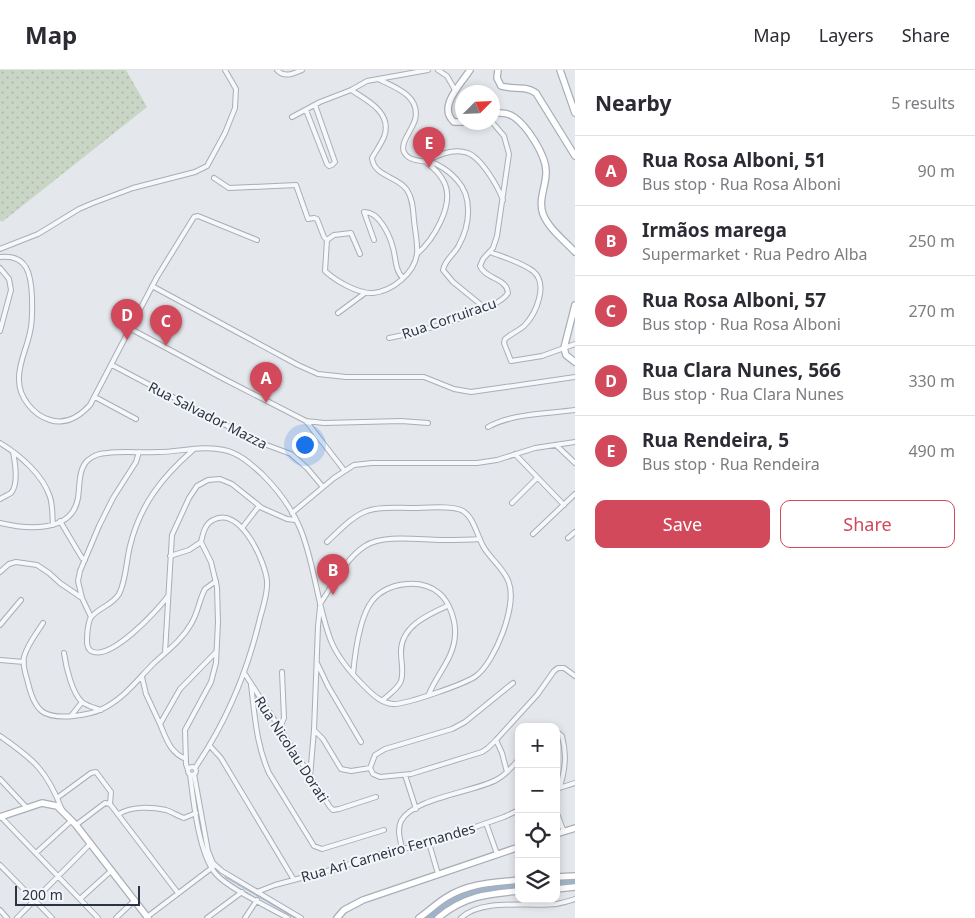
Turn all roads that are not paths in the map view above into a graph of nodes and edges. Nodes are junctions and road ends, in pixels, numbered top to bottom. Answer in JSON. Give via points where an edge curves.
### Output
{"nodes":[{"id":1,"x":225,"y":70,"type":"edge"},
{"id":2,"x":277,"y":70,"type":"edge"},
{"id":3,"x":302,"y":70,"type":"edge"},
{"id":4,"x":428,"y":70,"type":"edge"},
{"id":5,"x":438,"y":70,"type":"edge"},
{"id":6,"x":470,"y":70,"type":"edge"},
{"id":7,"x":498,"y":70,"type":"edge"},
{"id":8,"x":560,"y":70,"type":"edge"},
{"id":9,"x":378,"y":79,"type":"junction"},
{"id":10,"x":460,"y":85,"type":"edge"},
{"id":11,"x":351,"y":90,"type":"junction"},
{"id":12,"x":455,"y":92,"type":"joint"},
{"id":13,"x":315,"y":104,"type":"junction"},
{"id":14,"x":306,"y":110,"type":"junction"},
{"id":15,"x":500,"y":113,"type":"edge"},
{"id":16,"x":575,"y":113,"type":"edge"},
{"id":17,"x":292,"y":117,"type":"dead end"},
{"id":18,"x":455,"y":122,"type":"edge"},
{"id":19,"x":500,"y":130,"type":"edge"},
{"id":20,"x":575,"y":156,"type":"edge"},
{"id":21,"x":425,"y":161,"type":"junction"},
{"id":22,"x":214,"y":178,"type":"dead end"},
{"id":23,"x":503,"y":202,"type":"junction"},
{"id":24,"x":257,"y":240,"type":"dead end"},
{"id":25,"x":327,"y":240,"type":"junction"},
{"id":26,"x":374,"y":240,"type":"dead end"},
{"id":27,"x":0,"y":250,"type":"edge"},
{"id":28,"x":490,"y":252,"type":"junction"},
{"id":29,"x":575,"y":252,"type":"edge"},
{"id":30,"x":360,"y":254,"type":"dead end"},
{"id":31,"x":417,"y":254,"type":"junction"},
{"id":32,"x":0,"y":257,"type":"edge"},
{"id":33,"x":0,"y":268,"type":"edge"},
{"id":34,"x":403,"y":278,"type":"junction"},
{"id":35,"x":152,"y":286,"type":"junction"},
{"id":36,"x":364,"y":293,"type":"junction"},
{"id":37,"x":575,"y":305,"type":"edge"},
{"id":38,"x":485,"y":308,"type":"junction"},
{"id":39,"x":338,"y":313,"type":"dead end"},
{"id":40,"x":131,"y":329,"type":"junction"},
{"id":41,"x":0,"y":330,"type":"edge"},
{"id":42,"x":389,"y":338,"type":"dead end"},
{"id":43,"x":575,"y":344,"type":"edge"},
{"id":44,"x":564,"y":348,"type":"junction"},
{"id":45,"x":575,"y":362,"type":"edge"},
{"id":46,"x":112,"y":365,"type":"junction"},
{"id":47,"x":575,"y":378,"type":"edge"},
{"id":48,"x":95,"y":398,"type":"junction"},
{"id":49,"x":575,"y":410,"type":"edge"},
{"id":50,"x":136,"y":419,"type":"dead end"},
{"id":51,"x":306,"y":420,"type":"junction"},
{"id":52,"x":428,"y":423,"type":"dead end"},
{"id":53,"x":488,"y":427,"type":"dead end"},
{"id":54,"x":575,"y":442,"type":"edge"},
{"id":55,"x":0,"y":443,"type":"edge"},
{"id":56,"x":556,"y":445,"type":"junction"},
{"id":57,"x":193,"y":450,"type":"junction"},
{"id":58,"x":13,"y":452,"type":"junction"},
{"id":59,"x":139,"y":452,"type":"junction"},
{"id":60,"x":515,"y":454,"type":"junction"},
{"id":61,"x":575,"y":463,"type":"edge"},
{"id":62,"x":344,"y":470,"type":"junction"},
{"id":63,"x":537,"y":478,"type":"junction"},
{"id":64,"x":323,"y":487,"type":"junction"},
{"id":65,"x":575,"y":494,"type":"edge"},
{"id":66,"x":0,"y":500,"type":"edge"},
{"id":67,"x":512,"y":502,"type":"dead end"},
{"id":68,"x":564,"y":505,"type":"junction"},
{"id":69,"x":259,"y":506,"type":"junction"},
{"id":70,"x":292,"y":513,"type":"junction"},
{"id":71,"x":295,"y":520,"type":"junction"},
{"id":72,"x":60,"y":521,"type":"junction"},
{"id":73,"x":0,"y":523,"type":"edge"},
{"id":74,"x":53,"y":525,"type":"junction"},
{"id":75,"x":242,"y":528,"type":"junction"},
{"id":76,"x":575,"y":532,"type":"edge"},
{"id":77,"x":533,"y":534,"type":"dead end"},
{"id":78,"x":568,"y":538,"type":"dead end"},
{"id":79,"x":480,"y":539,"type":"junction"},
{"id":80,"x":201,"y":542,"type":"junction"},
{"id":81,"x":327,"y":542,"type":"dead end"},
{"id":82,"x":170,"y":556,"type":"junction"},
{"id":83,"x":85,"y":560,"type":"junction"},
{"id":84,"x":0,"y":572,"type":"edge"},
{"id":85,"x":216,"y":582,"type":"junction"},
{"id":86,"x":168,"y":596,"type":"junction"},
{"id":87,"x":82,"y":598,"type":"junction"},
{"id":88,"x":21,"y":600,"type":"dead end"},
{"id":89,"x":320,"y":605,"type":"junction"},
{"id":90,"x":447,"y":606,"type":"junction"},
{"id":91,"x":91,"y":617,"type":"junction"},
{"id":92,"x":43,"y":624,"type":"dead end"},
{"id":93,"x":0,"y":625,"type":"edge"},
{"id":94,"x":217,"y":652,"type":"junction"},
{"id":95,"x":64,"y":653,"type":"dead end"},
{"id":96,"x":165,"y":653,"type":"junction"},
{"id":97,"x":0,"y":660,"type":"edge"},
{"id":98,"x":316,"y":661,"type":"junction"},
{"id":99,"x":24,"y":662,"type":"junction"},
{"id":100,"x":282,"y":672,"type":"dead end"},
{"id":101,"x":245,"y":674,"type":"junction"},
{"id":102,"x":353,"y":674,"type":"junction"},
{"id":103,"x":575,"y":676,"type":"edge"},
{"id":104,"x":142,"y":677,"type":"junction"},
{"id":105,"x":513,"y":683,"type":"dead end"},
{"id":106,"x":251,"y":685,"type":"junction"},
{"id":107,"x":429,"y":694,"type":"junction"},
{"id":108,"x":382,"y":700,"type":"junction"},
{"id":109,"x":82,"y":702,"type":"junction"},
{"id":110,"x":101,"y":710,"type":"junction"},
{"id":111,"x":70,"y":716,"type":"junction"},
{"id":112,"x":160,"y":724,"type":"junction"},
{"id":113,"x":280,"y":728,"type":"junction"},
{"id":114,"x":314,"y":730,"type":"junction"},
{"id":115,"x":560,"y":734,"type":"edge"},
{"id":116,"x":0,"y":736,"type":"edge"},
{"id":117,"x":496,"y":740,"type":"junction"},
{"id":118,"x":361,"y":742,"type":"dead end"},
{"id":119,"x":210,"y":746,"type":"junction"},
{"id":120,"x":186,"y":760,"type":"junction"},
{"id":121,"x":515,"y":764,"type":"edge"},
{"id":122,"x":370,"y":768,"type":"junction"},
{"id":123,"x":191,"y":770,"type":"junction"},
{"id":124,"x":508,"y":772,"type":"junction"},
{"id":125,"x":404,"y":775,"type":"junction"},
{"id":126,"x":310,"y":776,"type":"junction"},
{"id":127,"x":0,"y":779,"type":"edge"},
{"id":128,"x":560,"y":783,"type":"edge"},
{"id":129,"x":575,"y":783,"type":"edge"},
{"id":130,"x":560,"y":787,"type":"edge"},
{"id":131,"x":376,"y":797,"type":"dead end"},
{"id":132,"x":57,"y":798,"type":"junction"},
{"id":133,"x":110,"y":804,"type":"junction"},
{"id":134,"x":27,"y":808,"type":"junction"},
{"id":135,"x":416,"y":809,"type":"junction"},
{"id":136,"x":62,"y":810,"type":"junction"},
{"id":137,"x":515,"y":812,"type":"edge"},
{"id":138,"x":196,"y":813,"type":"junction"},
{"id":139,"x":557,"y":813,"type":"edge"},
{"id":140,"x":119,"y":814,"type":"junction"},
{"id":141,"x":0,"y":817,"type":"edge"},
{"id":142,"x":74,"y":822,"type":"junction"},
{"id":143,"x":486,"y":823,"type":"junction"},
{"id":144,"x":575,"y":828,"type":"edge"},
{"id":145,"x":384,"y":830,"type":"dead end"},
{"id":146,"x":564,"y":832,"type":"junction"},
{"id":147,"x":560,"y":833,"type":"edge"},
{"id":148,"x":91,"y":843,"type":"junction"},
{"id":149,"x":429,"y":843,"type":"junction"},
{"id":150,"x":402,"y":848,"type":"junction"},
{"id":151,"x":515,"y":848,"type":"edge"},
{"id":152,"x":36,"y":853,"type":"junction"},
{"id":153,"x":497,"y":854,"type":"junction"},
{"id":154,"x":0,"y":865,"type":"edge"},
{"id":155,"x":216,"y":865,"type":"junction"},
{"id":156,"x":212,"y":869,"type":"junction"},
{"id":157,"x":112,"y":870,"type":"junction"},
{"id":158,"x":222,"y":871,"type":"junction"},
{"id":159,"x":438,"y":874,"type":"junction"},
{"id":160,"x":58,"y":876,"type":"junction"},
{"id":161,"x":575,"y":876,"type":"edge"},
{"id":162,"x":560,"y":877,"type":"edge"},
{"id":163,"x":219,"y":878,"type":"junction"},
{"id":164,"x":294,"y":880,"type":"junction"},
{"id":165,"x":515,"y":880,"type":"edge"},
{"id":166,"x":575,"y":887,"type":"edge"},
{"id":167,"x":560,"y":889,"type":"edge"},
{"id":168,"x":515,"y":891,"type":"edge"},
{"id":169,"x":242,"y":892,"type":"junction"},
{"id":170,"x":257,"y":892,"type":"junction"},
{"id":171,"x":178,"y":893,"type":"junction"},
{"id":172,"x":80,"y":899,"type":"junction"},
{"id":173,"x":575,"y":899,"type":"edge"},
{"id":174,"x":35,"y":900,"type":"junction"},
{"id":175,"x":135,"y":900,"type":"junction"},
{"id":176,"x":257,"y":900,"type":"junction"},
{"id":177,"x":0,"y":910,"type":"edge"},
{"id":178,"x":148,"y":917,"type":"edge"},
{"id":179,"x":7,"y":918,"type":"edge"},
{"id":180,"x":17,"y":918,"type":"edge"},
{"id":181,"x":52,"y":918,"type":"edge"},
{"id":182,"x":98,"y":918,"type":"edge"},
{"id":183,"x":116,"y":918,"type":"edge"},
{"id":184,"x":207,"y":918,"type":"edge"},
{"id":185,"x":245,"y":918,"type":"edge"},
{"id":186,"x":288,"y":918,"type":"edge"},
{"id":187,"x":301,"y":918,"type":"edge"},
{"id":188,"x":337,"y":918,"type":"edge"},
{"id":189,"x":419,"y":918,"type":"edge"},
{"id":190,"x":438,"y":918,"type":"edge"},
{"id":191,"x":461,"y":918,"type":"edge"}],
"edges":[{"from":1,"to":27,"type":"street","via":[[236,89],[235,108],[207,166],[92,203],[38,234]]},
{"from":2,"to":3,"type":"street","via":[[282,75]]},
{"from":4,"to":9,"type":"street"},
{"from":5,"to":12,"type":"street","via":[[447,76]]},
{"from":6,"to":10,"type":"street"},
{"from":7,"to":20,"type":"street","via":[[501,86],[529,89],[536,94]]},
{"from":8,"to":16,"type":"street"},
{"from":9,"to":11,"type":"street"},
{"from":9,"to":21,"type":"street","via":[[402,90],[412,101],[416,115],[405,140],[404,151],[411,158]]},
{"from":11,"to":13,"type":"street"},
{"from":11,"to":31,"type":"street","via":[[378,108],[383,116],[385,131],[372,161],[379,172],[399,182],[409,193]]},
{"from":12,"to":18,"type":"street","via":[[448,105],[449,116]]},
{"from":13,"to":14,"type":"street"},
{"from":13,"to":14,"type":"street","via":[[335,162],[332,165],[326,164]]},
{"from":14,"to":17,"type":"street"},
{"from":15,"to":29,"type":"street","via":[[513,116],[536,144],[546,167],[542,212],[550,226]]},
{"from":19,"to":23,"type":"street","via":[[509,154]]},
{"from":21,"to":23,"type":"street","via":[[447,152],[467,152],[487,171]]},
{"from":21,"to":31,"type":"street","via":[[445,183],[447,193],[439,226]]},
{"from":21,"to":38,"type":"street","via":[[451,174],[459,183],[468,206],[467,224],[460,243],[443,270]]},
{"from":22,"to":25,"type":"street","via":[[229,188],[296,185],[308,219],[317,219]]},
{"from":23,"to":28,"type":"street","via":[[494,248]]},
{"from":24,"to":35,"type":"street","via":[[198,216],[192,220]]},
{"from":25,"to":30,"type":"street","via":[[334,235],[351,233]]},
{"from":25,"to":36,"type":"street","via":[[325,271]]},
{"from":26,"to":34,"type":"street","via":[[364,212],[372,214],[384,228],[393,247],[398,272]]},
{"from":28,"to":38,"type":"street","name":"Rua Corruiracu","via":[[481,267],[486,274],[503,283],[508,291],[504,299]]},
{"from":28,"to":44,"type":"street","via":[[529,268],[540,282],[538,301],[531,317],[504,343],[511,361],[542,356]]},
{"from":31,"to":34,"type":"street","via":[[413,266]]},
{"from":32,"to":48,"type":"street","via":[[16,258],[30,275],[32,321],[19,380],[25,400],[40,416],[60,421],[80,415]]},
{"from":33,"to":41,"type":"street","via":[[9,279],[11,290]]},
{"from":34,"to":36,"type":"street","via":[[392,287]]},
{"from":35,"to":40,"type":"street"},
{"from":35,"to":47,"type":"street","via":[[318,374],[424,377],[471,392]]},
{"from":36,"to":39,"type":"street"},
{"from":37,"to":44,"type":"street"},
{"from":38,"to":42,"type":"street","name":"Rua Corruiracu"},
{"from":40,"to":46,"type":"street"},
{"from":40,"to":51,"type":"street"},
{"from":43,"to":44,"type":"street"},
{"from":44,"to":45,"type":"street","via":[[566,356]]},
{"from":46,"to":48,"type":"street"},
{"from":46,"to":64,"type":"street","name":"Rua Salvador Mazza","via":[[256,442],[291,454]]},
{"from":48,"to":50,"type":"street"},
{"from":49,"to":53,"type":"street","via":[[514,418]]},
{"from":51,"to":52,"type":"street","via":[[324,423]]},
{"from":51,"to":62,"type":"street"},
{"from":54,"to":56,"type":"street"},
{"from":55,"to":58,"type":"street"},
{"from":56,"to":60,"type":"street"},
{"from":56,"to":61,"type":"street"},
{"from":57,"to":59,"type":"street"},
{"from":57,"to":70,"type":"street","via":[[222,450],[242,458],[272,484]]},
{"from":57,"to":91,"type":"street","via":[[164,477],[142,513],[130,544],[118,597]]},
{"from":58,"to":66,"type":"street","via":[[13,488]]},
{"from":58,"to":74,"type":"street","via":[[25,461],[48,492]]},
{"from":59,"to":72,"type":"street","via":[[106,452],[87,461],[82,470],[75,508]]},
{"from":59,"to":83,"type":"street","via":[[99,526]]},
{"from":60,"to":62,"type":"street","via":[[471,464],[361,464]]},
{"from":60,"to":63,"type":"street"},
{"from":62,"to":64,"type":"street"},
{"from":63,"to":67,"type":"street"},
{"from":63,"to":68,"type":"street"},
{"from":64,"to":70,"type":"street"},
{"from":65,"to":68,"type":"street"},
{"from":68,"to":77,"type":"street"},
{"from":69,"to":71,"type":"street"},
{"from":69,"to":75,"type":"street"},
{"from":69,"to":82,"type":"street","via":[[226,480],[215,478],[201,483],[177,522]]},
{"from":70,"to":71,"type":"street"},
{"from":71,"to":89,"type":"street"},
{"from":72,"to":74,"type":"street"},
{"from":72,"to":83,"type":"street"},
{"from":73,"to":74,"type":"street","via":[[36,528]]},
{"from":75,"to":80,"type":"street","via":[[232,520],[219,518],[208,524]]},
{"from":75,"to":101,"type":"street","via":[[264,564],[267,585]]},
{"from":76,"to":78,"type":"street"},
{"from":79,"to":81,"type":"street","via":[[470,518],[458,509],[402,508],[364,512]]},
{"from":79,"to":89,"type":"street","via":[[398,539],[370,543],[348,563]]},
{"from":79,"to":107,"type":"street","via":[[509,584],[510,603],[504,628],[479,673],[467,681]]},
{"from":80,"to":82,"type":"street"},
{"from":80,"to":85,"type":"street","via":[[209,556]]},
{"from":82,"to":86,"type":"street"},
{"from":83,"to":87,"type":"street","via":[[78,576]]},
{"from":84,"to":87,"type":"street","via":[[9,564],[31,563],[43,568]]},
{"from":85,"to":94,"type":"street"},
{"from":85,"to":96,"type":"street","via":[[204,589],[190,627]]},
{"from":86,"to":91,"type":"street","via":[[134,631],[100,652],[92,652],[87,647]]},
{"from":86,"to":96,"type":"street"},
{"from":87,"to":91,"type":"street"},
{"from":88,"to":93,"type":"street"},
{"from":89,"to":98,"type":"street"},
{"from":89,"to":102,"type":"street","via":[[333,646]]},
{"from":90,"to":102,"type":"street","via":[[439,593],[418,585],[399,585],[382,592],[370,603],[365,616],[358,637]]},
{"from":90,"to":107,"type":"street","via":[[455,626],[455,640]]},
{"from":90,"to":108,"type":"street","via":[[410,628],[401,648],[401,682]]},
{"from":92,"to":99,"type":"street","via":[[27,649]]},
{"from":94,"to":112,"type":"street","via":[[180,690]]},
{"from":94,"to":120,"type":"street","via":[[213,676],[186,730]]},
{"from":95,"to":109,"type":"street","via":[[68,673]]},
{"from":96,"to":104,"type":"street"},
{"from":97,"to":99,"type":"street"},
{"from":98,"to":114,"type":"street"},
{"from":98,"to":118,"type":"street"},
{"from":99,"to":111,"type":"street","via":[[31,695],[41,710],[50,716]]},
{"from":100,"to":113,"type":"street","via":[[284,718]]},
{"from":101,"to":106,"type":"street","name":"Rua Nicolau Dorati"},
{"from":101,"to":119,"type":"street","via":[[226,719]]},
{"from":102,"to":108,"type":"street"},
{"from":103,"to":117,"type":"street","via":[[565,668],[556,670]]},
{"from":104,"to":110,"type":"street","via":[[130,690]]},
{"from":104,"to":112,"type":"street"},
{"from":105,"to":122,"type":"street","via":[[465,722],[385,749],[375,755]]},
{"from":106,"to":113,"type":"street","name":"Rua Nicolau Dorati"},
{"from":106,"to":145,"type":"street","via":[[256,733],[264,762],[314,846],[322,849]]},
{"from":107,"to":108,"type":"street","via":[[398,704]]},
{"from":109,"to":110,"type":"street"},
{"from":109,"to":111,"type":"street"},
{"from":110,"to":111,"type":"street"},
{"from":112,"to":120,"type":"street","via":[[173,751]]},
{"from":113,"to":126,"type":"street","name":"Rua Nicolau Dorati"},
{"from":114,"to":122,"type":"street","via":[[341,769]]},
{"from":114,"to":126,"type":"street"},
{"from":115,"to":128,"type":"street","via":[[566,758]]},
{"from":116,"to":132,"type":"street","via":[[34,761]]},
{"from":117,"to":124,"type":"street"},
{"from":117,"to":125,"type":"street","via":[[482,752]]},
{"from":119,"to":123,"type":"street"},
{"from":119,"to":164,"type":"street"},
{"from":120,"to":123,"type":"street"},
{"from":121,"to":124,"type":"street"},
{"from":122,"to":125,"type":"street","via":[[380,777]]},
{"from":123,"to":138,"type":"street"},
{"from":123,"to":155,"type":"street","via":[[210,857]]},
{"from":124,"to":135,"type":"street","via":[[496,780]]},
{"from":125,"to":135,"type":"street"},
{"from":126,"to":131,"type":"street","name":"Rua Nicolau Dorati","via":[[333,810]]},
{"from":127,"to":134,"type":"street"},
{"from":129,"to":130,"type":"street"},
{"from":132,"to":133,"type":"street","via":[[96,772],[111,792]]},
{"from":132,"to":136,"type":"street"},
{"from":133,"to":140,"type":"street"},
{"from":133,"to":142,"type":"street","via":[[105,803]]},
{"from":134,"to":136,"type":"street","via":[[45,803]]},
{"from":134,"to":141,"type":"street"},
{"from":135,"to":150,"type":"street","via":[[407,814],[400,824]]},
{"from":136,"to":142,"type":"street"},
{"from":137,"to":143,"type":"street","name":"Rua Ari Carneiro Fernandes"},
{"from":138,"to":140,"type":"street","via":[[184,818],[165,810],[129,809]]},
{"from":138,"to":156,"type":"street","via":[[204,854]]},
{"from":139,"to":146,"type":"street"},
{"from":140,"to":171,"type":"street"},
{"from":141,"to":152,"type":"street"},
{"from":142,"to":148,"type":"street"},
{"from":142,"to":152,"type":"street"},
{"from":143,"to":149,"type":"street","name":"Rua Ari Carneiro Fernandes"},
{"from":143,"to":153,"type":"street"},
{"from":144,"to":146,"type":"street"},
{"from":146,"to":147,"type":"street"},
{"from":148,"to":157,"type":"street"},
{"from":148,"to":160,"type":"street"},
{"from":149,"to":150,"type":"street","name":"Rua Ari Carneiro Fernandes"},
{"from":149,"to":159,"type":"street"},
{"from":150,"to":164,"type":"street","name":"Rua Ari Carneiro Fernandes"},
{"from":151,"to":153,"type":"street"},
{"from":152,"to":160,"type":"street"},
{"from":153,"to":159,"type":"street"},
{"from":154,"to":174,"type":"street"},
{"from":155,"to":156,"type":"street"},
{"from":155,"to":158,"type":"street"},
{"from":156,"to":163,"type":"street"},
{"from":156,"to":171,"type":"street"},
{"from":157,"to":172,"type":"street"},
{"from":157,"to":175,"type":"street"},
{"from":158,"to":163,"type":"street"},
{"from":158,"to":170,"type":"street"},
{"from":159,"to":188,"type":"street","via":[[355,903]]},
{"from":160,"to":172,"type":"street"},
{"from":160,"to":174,"type":"street"},
{"from":161,"to":162,"type":"street"},
{"from":163,"to":169,"type":"street"},
{"from":164,"to":170,"type":"street","name":"Rua Ari Carneiro Fernandes"},
{"from":165,"to":189,"type":"street","via":[[467,888],[442,900]]},
{"from":166,"to":167,"type":"street"},
{"from":168,"to":190,"type":"street","via":[[468,899]]},
{"from":169,"to":176,"type":"street"},
{"from":169,"to":184,"type":"street"},
{"from":170,"to":187,"type":"street"},
{"from":171,"to":178,"type":"street"},
{"from":172,"to":182,"type":"street"},
{"from":173,"to":191,"type":"street","via":[[556,904],[487,907]]},
{"from":174,"to":180,"type":"street"},
{"from":174,"to":181,"type":"street"},
{"from":175,"to":178,"type":"street"},
{"from":175,"to":183,"type":"street"},
{"from":176,"to":185,"type":"street"},
{"from":176,"to":186,"type":"street"},
{"from":177,"to":179,"type":"street"}]}
